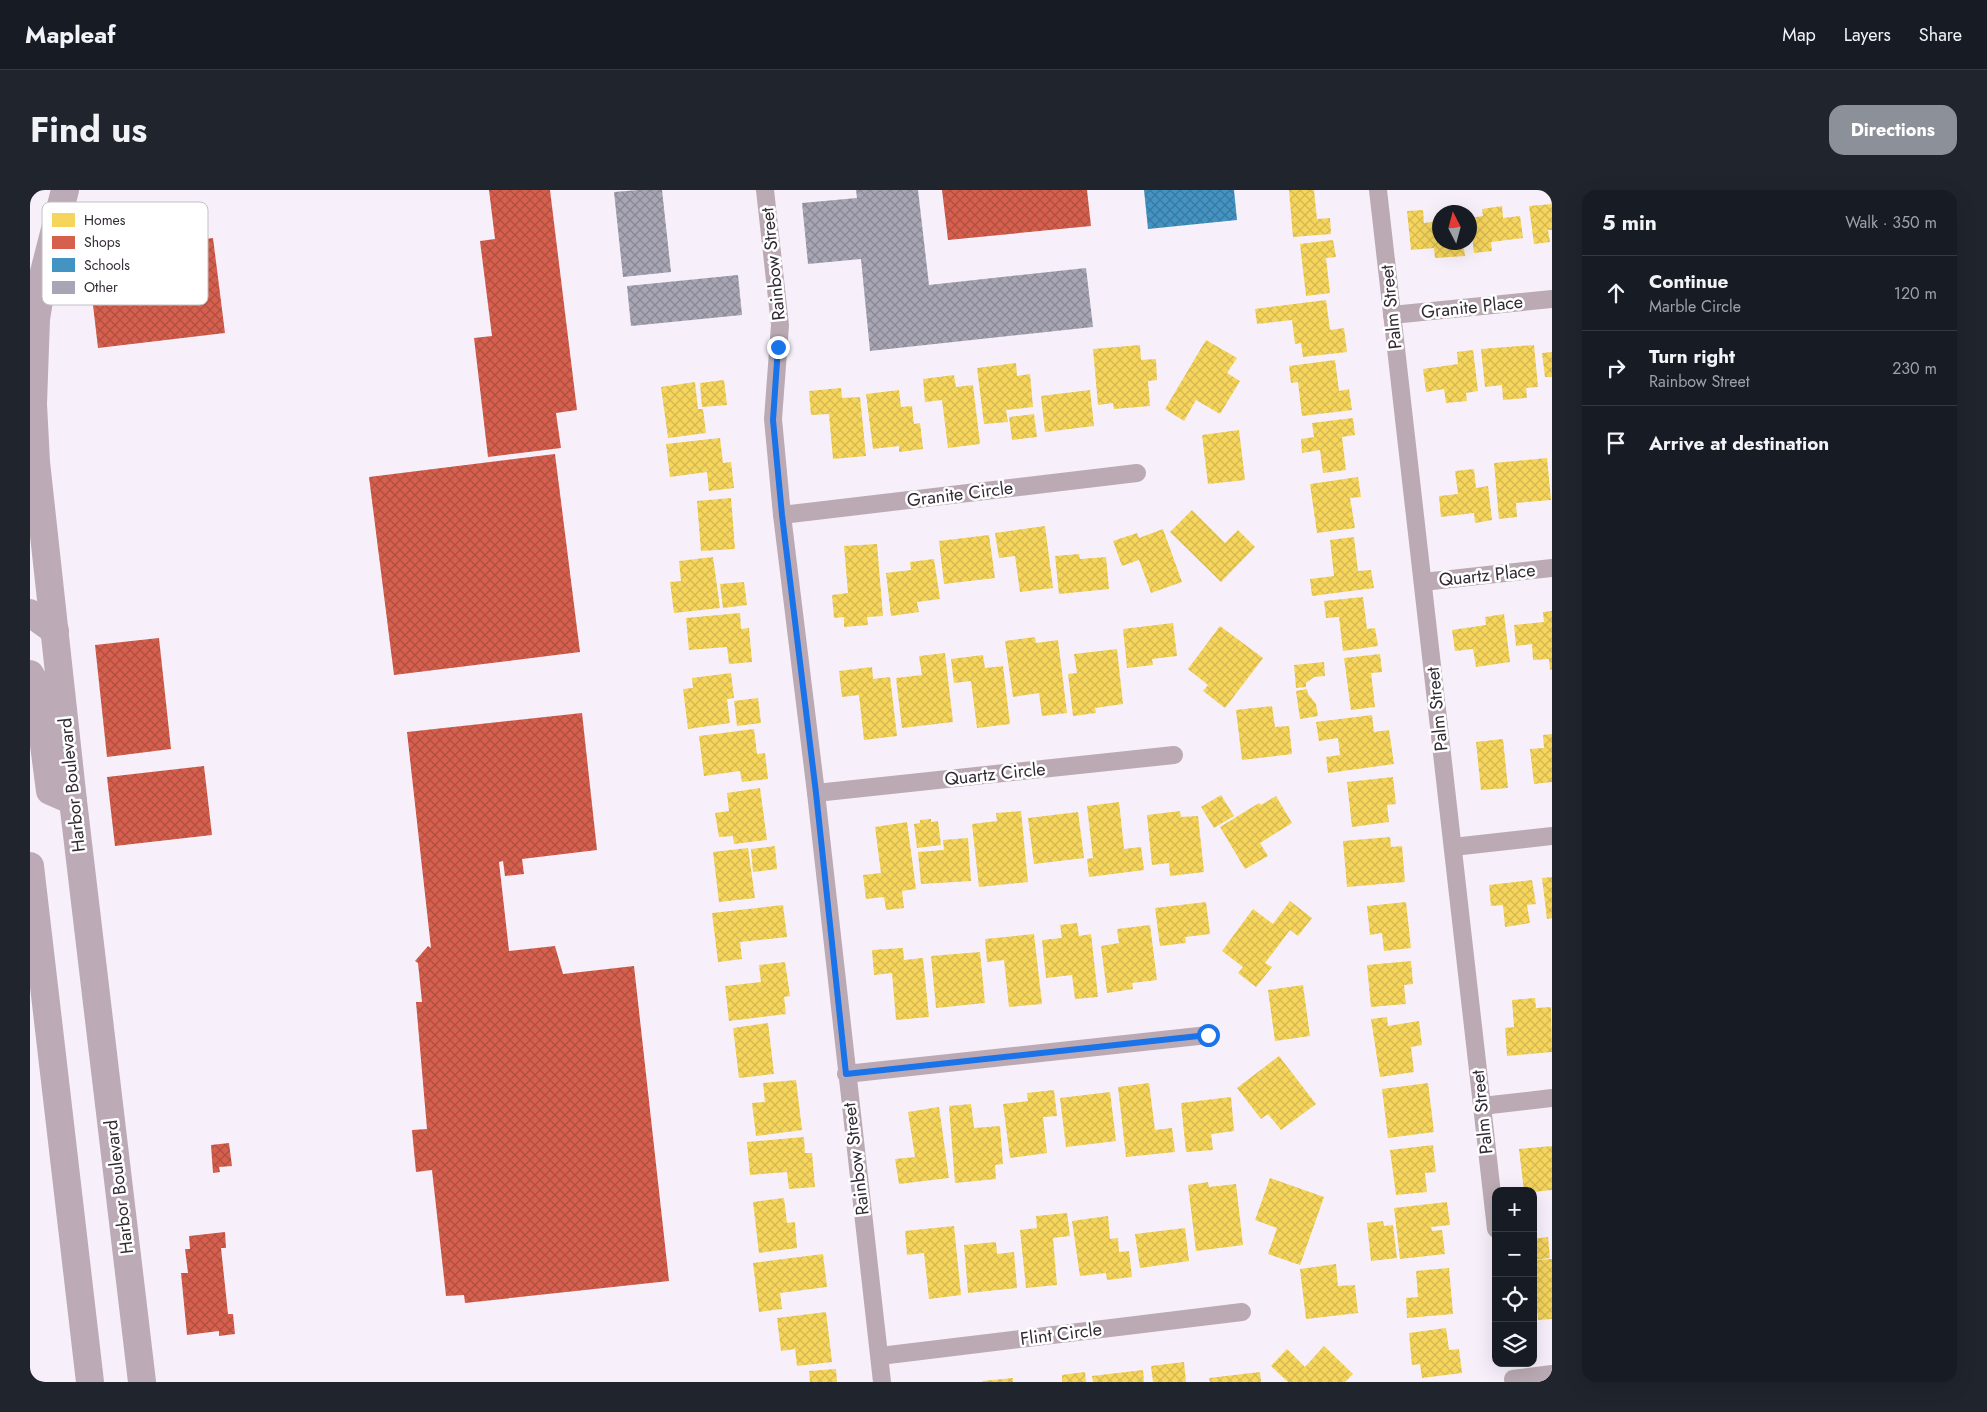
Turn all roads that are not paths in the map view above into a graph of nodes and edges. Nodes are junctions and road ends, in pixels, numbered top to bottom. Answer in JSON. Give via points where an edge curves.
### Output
{"nodes":[{"id":1,"x":765,"y":190,"type":"edge"},
{"id":2,"x":1378,"y":190,"type":"edge"},
{"id":3,"x":42,"y":282,"type":"edge"},
{"id":4,"x":1552,"y":299,"type":"edge"},
{"id":5,"x":1392,"y":315,"type":"junction"},
{"id":6,"x":1137,"y":473,"type":"dead end"},
{"id":7,"x":782,"y":515,"type":"junction"},
{"id":8,"x":1552,"y":568,"type":"edge"},
{"id":9,"x":1423,"y":582,"type":"junction"},
{"id":10,"x":30,"y":613,"type":"edge"},
{"id":11,"x":55,"y":631,"type":"junction"},
{"id":12,"x":30,"y":674,"type":"edge"},
{"id":13,"x":1174,"y":755,"type":"dead end"},
{"id":14,"x":816,"y":793,"type":"junction"},
{"id":15,"x":73,"y":800,"type":"junction"},
{"id":16,"x":1552,"y":836,"type":"edge"},
{"id":17,"x":1452,"y":847,"type":"junction"},
{"id":18,"x":30,"y":866,"type":"edge"},
{"id":19,"x":1208,"y":1035,"type":"dead end"},
{"id":20,"x":846,"y":1074,"type":"junction"},
{"id":21,"x":1552,"y":1098,"type":"edge"},
{"id":22,"x":1482,"y":1106,"type":"junction"},
{"id":23,"x":1492,"y":1194,"type":"edge"},
{"id":24,"x":1242,"y":1312,"type":"dead end"},
{"id":25,"x":880,"y":1356,"type":"junction"},
{"id":26,"x":1552,"y":1374,"type":"edge"},
{"id":27,"x":1512,"y":1375,"type":"edge"},
{"id":28,"x":90,"y":1382,"type":"edge"},
{"id":29,"x":142,"y":1382,"type":"edge"},
{"id":30,"x":882,"y":1382,"type":"edge"}],
"edges":[{"from":1,"to":7,"type":"street","name":"Rainbow Street","via":[[780,325],[773,420]]},
{"from":2,"to":5,"type":"street","name":"Palm Street"},
{"from":3,"to":11,"type":"main road","name":"Harbor Boulevard","via":[[36,319],[33,404],[36,462]]},
{"from":4,"to":5,"type":"street","name":"Granite Place"},
{"from":5,"to":9,"type":"street","name":"Palm Street"},
{"from":6,"to":7,"type":"street","name":"Granite Circle"},
{"from":7,"to":14,"type":"street","name":"Rainbow Street"},
{"from":8,"to":9,"type":"street","name":"Quartz Place"},
{"from":9,"to":17,"type":"street","name":"Palm Street"},
{"from":10,"to":11,"type":"main road"},
{"from":11,"to":15,"type":"main road","name":"Harbor Boulevard"},
{"from":12,"to":15,"type":"main road","via":[[36,684],[50,791]]},
{"from":13,"to":14,"type":"street","name":"Quartz Circle"},
{"from":14,"to":20,"type":"street","name":"Rainbow Street"},
{"from":15,"to":29,"type":"main road","name":"Harbor Boulevard"},
{"from":16,"to":17,"type":"street"},
{"from":17,"to":22,"type":"street","name":"Palm Street"},
{"from":18,"to":28,"type":"main road"},
{"from":19,"to":20,"type":"street"},
{"from":20,"to":25,"type":"street","name":"Rainbow Street"},
{"from":21,"to":22,"type":"street"},
{"from":22,"to":23,"type":"street","name":"Palm Street"},
{"from":24,"to":25,"type":"street","name":"Flint Circle"},
{"from":25,"to":30,"type":"street","name":"Rainbow Street"},
{"from":26,"to":27,"type":"street"}]}
